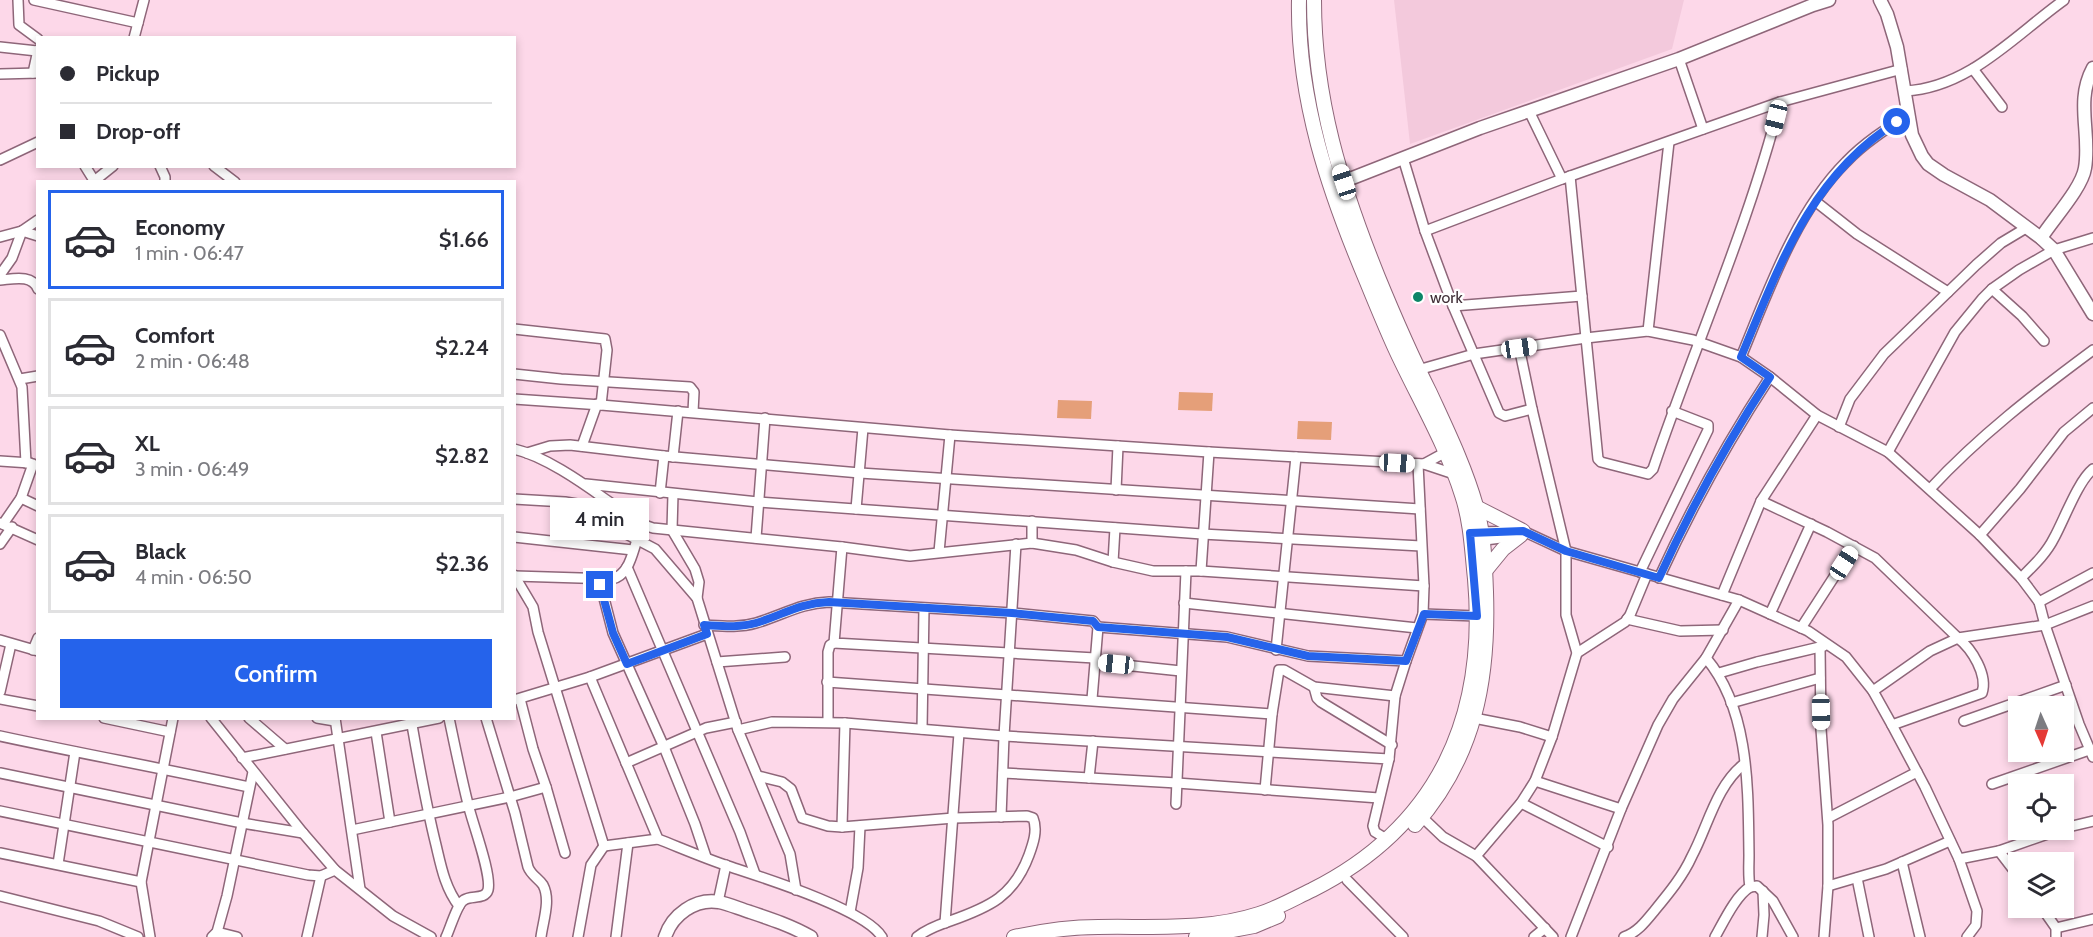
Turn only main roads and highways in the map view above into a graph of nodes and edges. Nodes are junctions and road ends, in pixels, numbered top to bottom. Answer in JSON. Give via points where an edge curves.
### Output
{"nodes":[{"id":1,"x":1299,"y":0,"type":"edge"},
{"id":2,"x":1314,"y":0,"type":"edge"},
{"id":3,"x":1315,"y":48,"type":"junction"},
{"id":4,"x":1300,"y":50,"type":"junction"},
{"id":5,"x":1476,"y":507,"type":"junction"},
{"id":6,"x":1476,"y":537,"type":"junction"},
{"id":7,"x":1485,"y":571,"type":"junction"},
{"id":8,"x":1254,"y":931,"type":"edge"},
{"id":9,"x":1156,"y":932,"type":"edge"},
{"id":10,"x":1014,"y":937,"type":"edge"},
{"id":11,"x":1196,"y":937,"type":"edge"}],
"edges":[{"from":1,"to":4,"type":"main road"},
{"from":2,"to":3,"type":"main road"},
{"from":3,"to":4,"type":"main road"},
{"from":3,"to":5,"type":"main road","via":[[1324,113],[1344,182],[1378,278],[1461,463]]},
{"from":4,"to":6,"type":"main road","via":[[1310,116],[1348,237],[1393,344],[1446,452]]},
{"from":5,"to":6,"type":"main road"},
{"from":5,"to":7,"type":"main road","via":[[1524,533],[1503,549]]},
{"from":6,"to":7,"type":"main road"},
{"from":6,"to":9,"type":"main road","via":[[1475,666],[1467,710],[1442,769],[1416,809],[1388,840],[1327,882],[1259,914]]},
{"from":7,"to":8,"type":"main road","via":[[1484,674],[1461,754],[1441,789],[1398,842],[1347,880]]},
{"from":8,"to":11,"type":"main road"},
{"from":9,"to":10,"type":"main road","via":[[1063,928]]}]}
